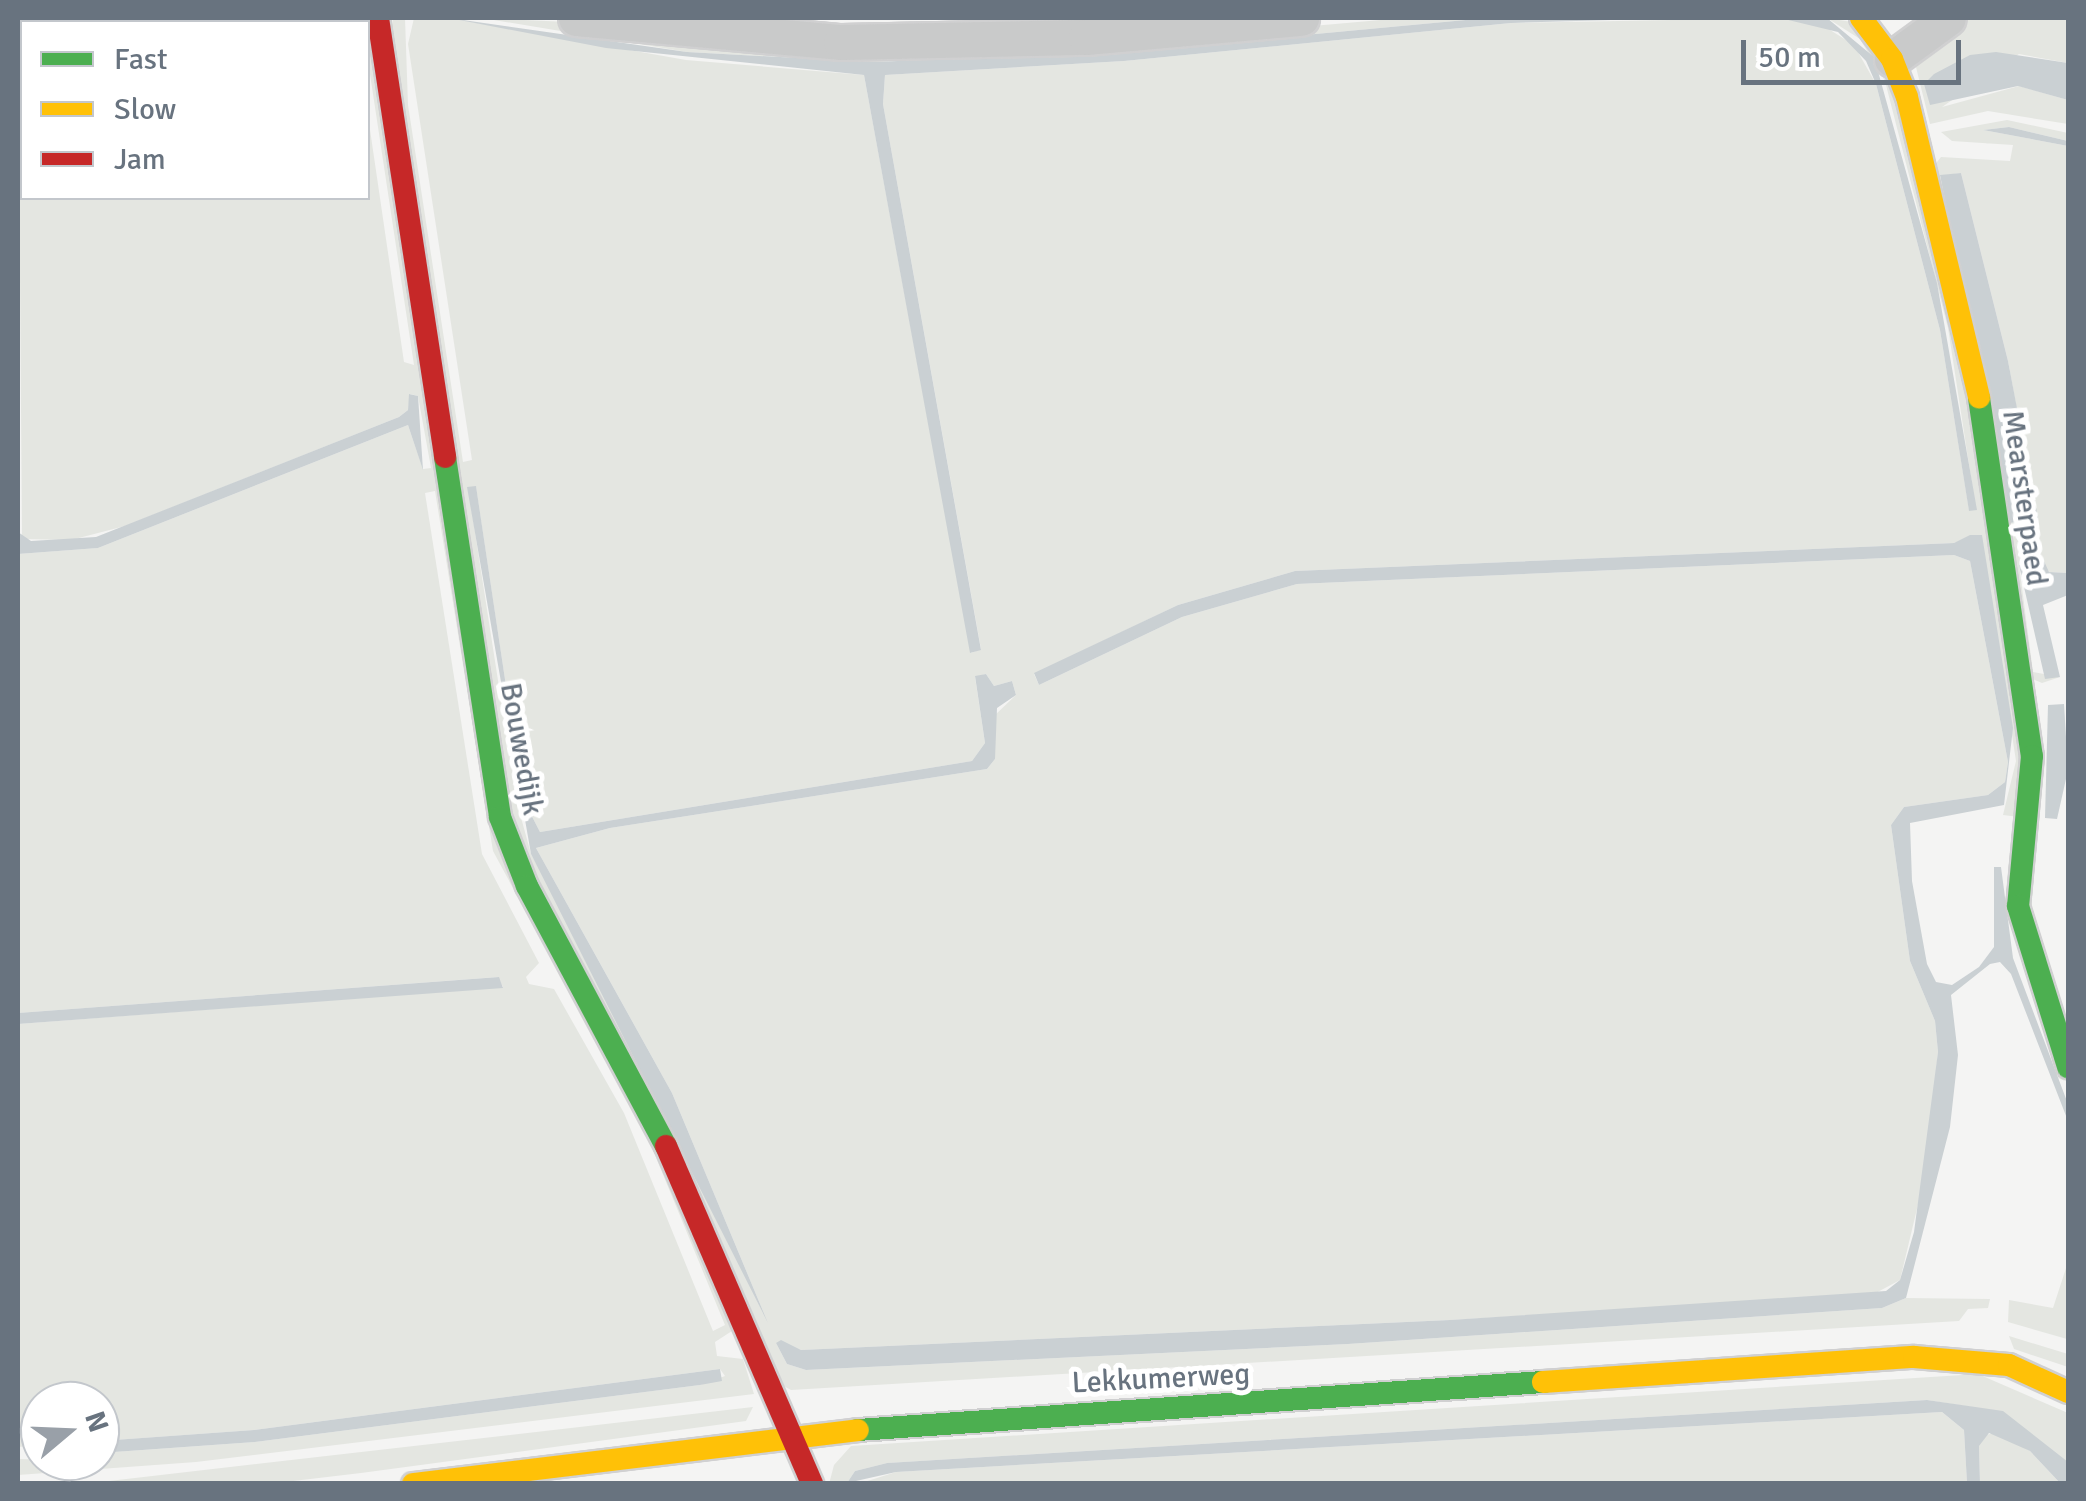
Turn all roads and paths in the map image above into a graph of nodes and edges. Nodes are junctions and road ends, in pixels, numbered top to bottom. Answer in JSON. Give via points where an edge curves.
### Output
{"nodes":[{"id":1,"x":378,"y":18,"type":"edge"},
{"id":2,"x":576,"y":18,"type":"edge"},
{"id":3,"x":1301,"y":18,"type":"edge"},
{"id":4,"x":1861,"y":18,"type":"edge"},
{"id":5,"x":1948,"y":18,"type":"edge"},
{"id":6,"x":1149,"y":25,"type":"edge"},
{"id":7,"x":1892,"y":59,"type":"junction"},
{"id":8,"x":2068,"y":1066,"type":"edge"},
{"id":9,"x":2068,"y":1392,"type":"edge"},
{"id":10,"x":788,"y":1435,"type":"junction"},
{"id":11,"x":413,"y":1484,"type":"edge"},
{"id":12,"x":812,"y":1484,"type":"edge"}],
"edges":[{"from":1,"to":10,"type":"street","name":"Bouwedijk","via":[[500,817],[526,886],[650,1110]]},
{"from":2,"to":6,"type":"street","via":[[823,41]]},
{"from":3,"to":6,"type":"street"},
{"from":4,"to":7,"type":"street","name":"Mearsterpaed"},
{"from":5,"to":7,"type":"street"},
{"from":7,"to":8,"type":"street","name":"Mearsterpaed","via":[[1921,150],[1982,409],[2032,756],[2018,906]]},
{"from":9,"to":10,"type":"street","name":"Lekkumerweg","via":[[2009,1365],[1914,1357]]},
{"from":10,"to":11,"type":"street","name":"Lekkumerweg"},
{"from":10,"to":12,"type":"street","name":"Bouwedijk"}]}
